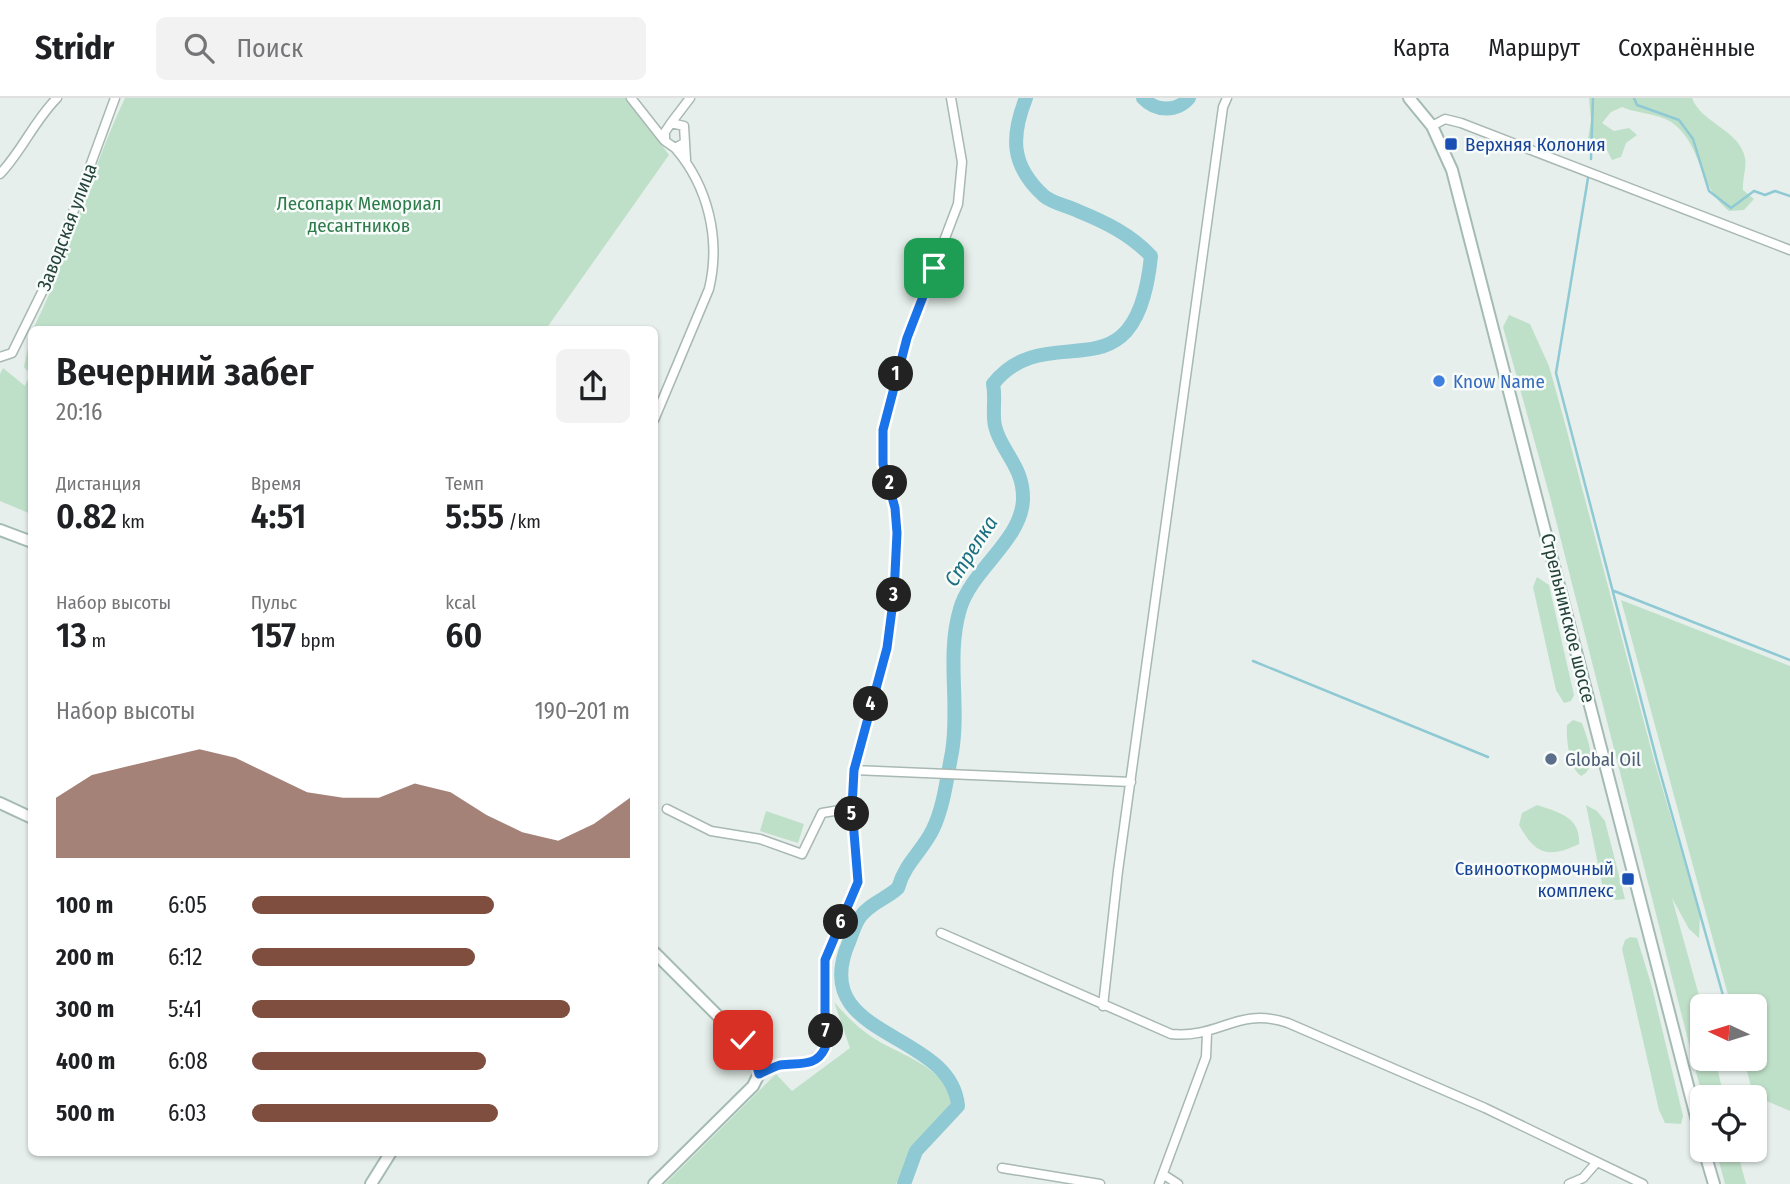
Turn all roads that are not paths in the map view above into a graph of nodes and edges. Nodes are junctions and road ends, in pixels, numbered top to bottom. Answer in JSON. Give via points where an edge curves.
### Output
{"nodes":[{"id":1,"x":57,"y":98,"type":"edge"},
{"id":2,"x":115,"y":98,"type":"edge"},
{"id":3,"x":631,"y":98,"type":"edge"},
{"id":4,"x":951,"y":98,"type":"edge"},
{"id":5,"x":1227,"y":98,"type":"edge"},
{"id":6,"x":689,"y":99,"type":"edge"},
{"id":7,"x":1411,"y":99,"type":"edge"},
{"id":8,"x":669,"y":125,"type":"junction"},
{"id":9,"x":684,"y":126,"type":"junction"},
{"id":10,"x":1432,"y":126,"type":"junction"},
{"id":11,"x":657,"y":131,"type":"junction"},
{"id":12,"x":665,"y":141,"type":"junction"},
{"id":13,"x":684,"y":143,"type":"junction"},
{"id":14,"x":675,"y":148,"type":"junction"},
{"id":15,"x":686,"y":160,"type":"junction"},
{"id":16,"x":0,"y":173,"type":"edge"},
{"id":17,"x":1790,"y":250,"type":"edge"},
{"id":18,"x":0,"y":357,"type":"edge"},
{"id":19,"x":658,"y":410,"type":"edge"},
{"id":20,"x":0,"y":530,"type":"edge"},
{"id":21,"x":28,"y":540,"type":"edge"},
{"id":22,"x":854,"y":770,"type":"junction"},
{"id":23,"x":1132,"y":782,"type":"junction"},
{"id":24,"x":0,"y":803,"type":"edge"},
{"id":25,"x":852,"y":808,"type":"junction"},
{"id":26,"x":667,"y":809,"type":"dead end"},
{"id":27,"x":28,"y":816,"type":"edge"},
{"id":28,"x":941,"y":933,"type":"dead end"},
{"id":29,"x":658,"y":956,"type":"edge"},
{"id":30,"x":1103,"y":1006,"type":"junction"},
{"id":31,"x":1207,"y":1033,"type":"junction"},
{"id":32,"x":759,"y":1070,"type":"junction"},
{"id":33,"x":1690,"y":1094,"type":"edge"},
{"id":34,"x":388,"y":1156,"type":"edge"},
{"id":35,"x":1597,"y":1162,"type":"junction"},
{"id":36,"x":1708,"y":1162,"type":"edge"},
{"id":37,"x":1002,"y":1168,"type":"dead end"},
{"id":38,"x":1164,"y":1175,"type":"junction"},
{"id":39,"x":371,"y":1184,"type":"edge"},
{"id":40,"x":654,"y":1184,"type":"edge"},
{"id":41,"x":1100,"y":1184,"type":"edge"},
{"id":42,"x":1160,"y":1184,"type":"edge"},
{"id":43,"x":1178,"y":1184,"type":"edge"},
{"id":44,"x":1569,"y":1184,"type":"edge"},
{"id":45,"x":1643,"y":1184,"type":"edge"},
{"id":46,"x":1714,"y":1184,"type":"edge"}],
"edges":[{"from":1,"to":16,"type":"street","via":[[38,117]]},
{"from":2,"to":18,"type":"street","name":"Заводская улица","via":[[64,242],[12,354]]},
{"from":3,"to":11,"type":"street"},
{"from":4,"to":22,"type":"street","via":[[962,162],[958,204],[921,295],[887,411],[882,448],[895,508],[894,594],[887,648]]},
{"from":5,"to":23,"type":"street","via":[[1188,353]]},
{"from":6,"to":8,"type":"street"},
{"from":6,"to":9,"type":"street"},
{"from":7,"to":10,"type":"main road","name":"Стрельнинское шоссе"},
{"from":8,"to":9,"type":"street"},
{"from":8,"to":11,"type":"street"},
{"from":8,"to":12,"type":"street"},
{"from":9,"to":13,"type":"street"},
{"from":10,"to":17,"type":"street","via":[[1445,119],[1461,123]]},
{"from":10,"to":33,"type":"main road","name":"Стрельнинское шоссе","via":[[1460,203]]},
{"from":11,"to":12,"type":"street"},
{"from":12,"to":14,"type":"street"},
{"from":13,"to":14,"type":"street"},
{"from":13,"to":15,"type":"street"},
{"from":14,"to":15,"type":"street"},
{"from":15,"to":19,"type":"street","via":[[710,213],[714,268]]},
{"from":20,"to":21,"type":"main road"},
{"from":22,"to":23,"type":"street"},
{"from":22,"to":25,"type":"street"},
{"from":23,"to":30,"type":"street"},
{"from":24,"to":27,"type":"main road"},
{"from":25,"to":26,"type":"street","via":[[822,813],[802,854],[760,839],[711,831]]},
{"from":25,"to":32,"type":"street","via":[[858,882],[825,960],[825,1048],[807,1063]]},
{"from":28,"to":30,"type":"street"},
{"from":29,"to":32,"type":"main road","via":[[753,1051]]},
{"from":30,"to":31,"type":"street","via":[[1171,1034]]},
{"from":31,"to":35,"type":"street","via":[[1238,1020],[1271,1017]]},
{"from":31,"to":38,"type":"street","via":[[1206,1057]]},
{"from":32,"to":40,"type":"main road","via":[[754,1086]]},
{"from":34,"to":39,"type":"main road"},
{"from":35,"to":44,"type":"street","via":[[1583,1178]]},
{"from":35,"to":45,"type":"street"},
{"from":36,"to":46,"type":"main road"},
{"from":37,"to":41,"type":"street"},
{"from":38,"to":42,"type":"street"},
{"from":38,"to":43,"type":"street"}]}
